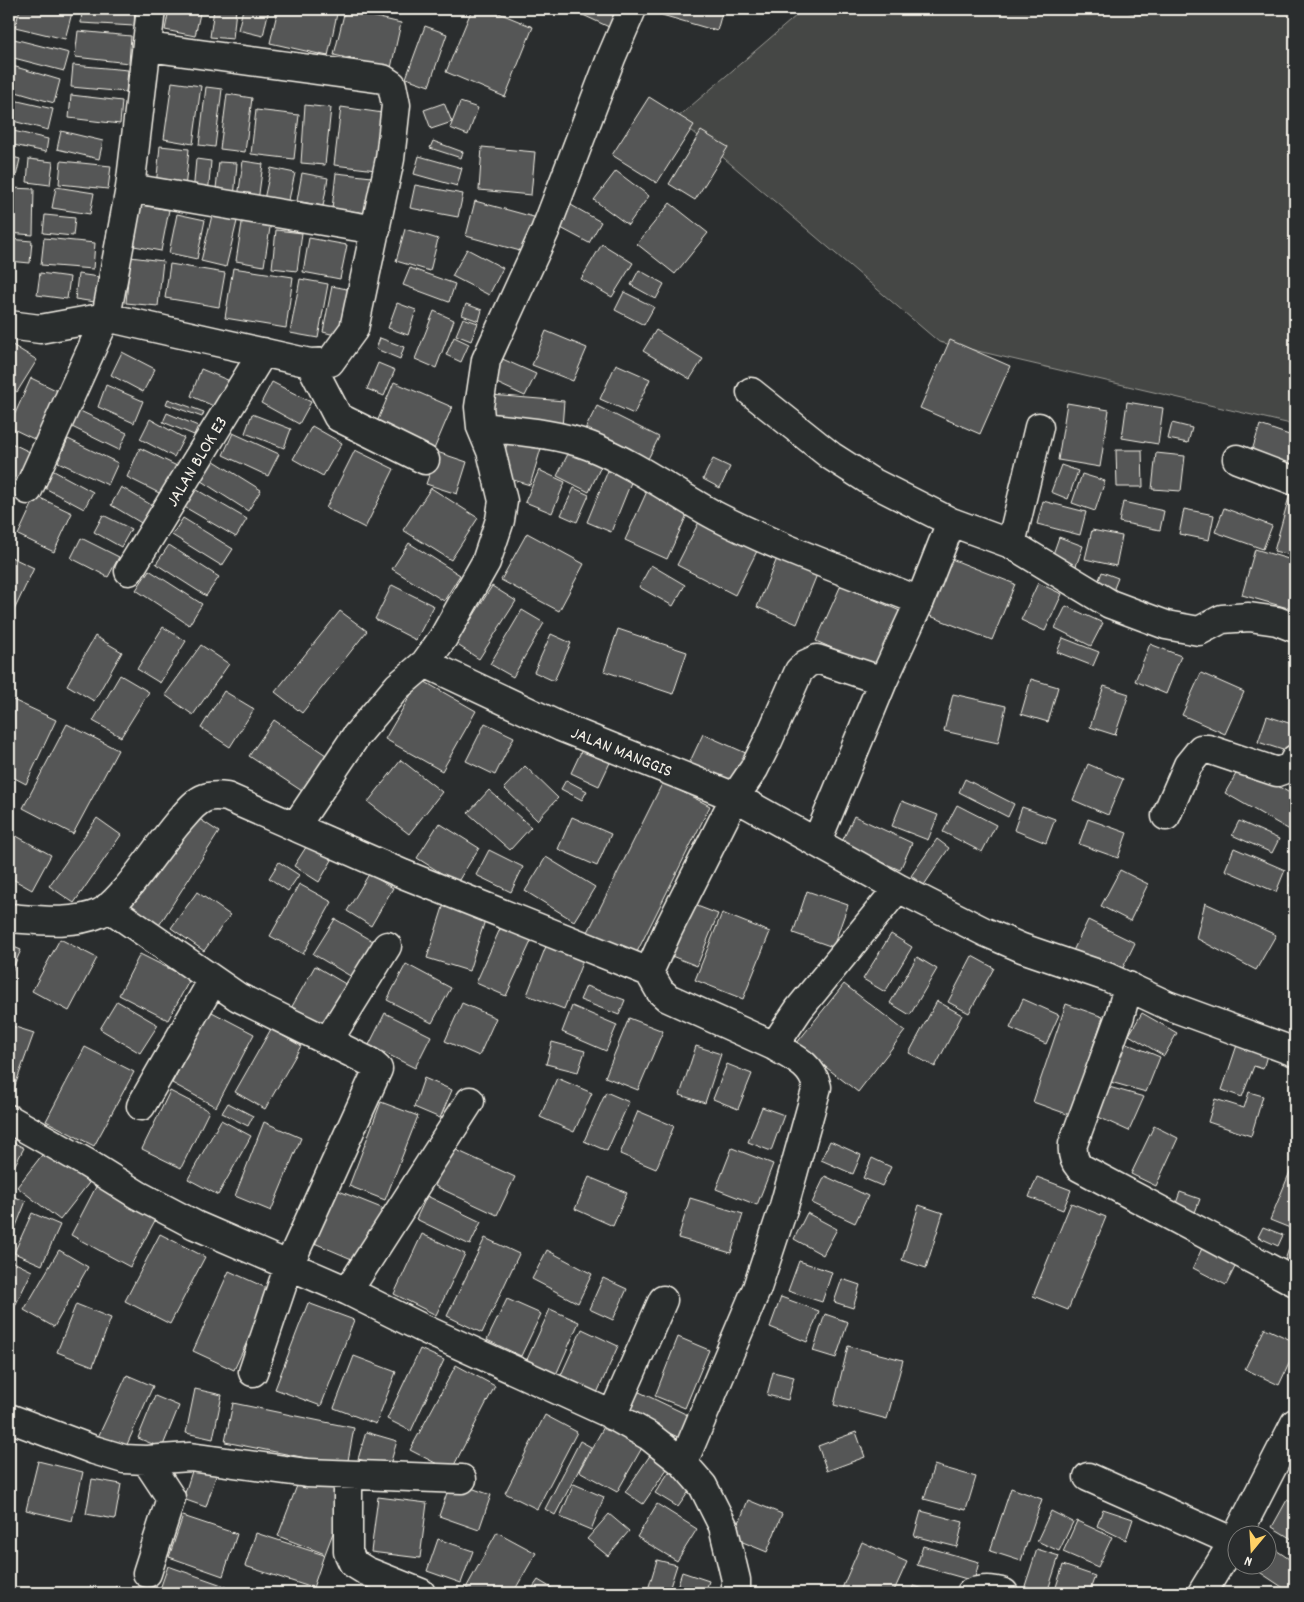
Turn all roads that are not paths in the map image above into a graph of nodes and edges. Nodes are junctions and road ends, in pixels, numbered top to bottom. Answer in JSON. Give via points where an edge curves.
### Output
{"nodes":[{"id":1,"x":151,"y":9,"type":"edge"},
{"id":2,"x":632,"y":9,"type":"edge"},
{"id":3,"x":148,"y":47,"type":"junction"},
{"id":4,"x":130,"y":188,"type":"junction"},
{"id":5,"x":376,"y":230,"type":"junction"},
{"id":6,"x":106,"y":317,"type":"junction"},
{"id":7,"x":9,"y":325,"type":"edge"},
{"id":8,"x":263,"y":352,"type":"junction"},
{"id":9,"x":310,"y":363,"type":"junction"},
{"id":10,"x":751,"y":392,"type":"dead end"},
{"id":11,"x":481,"y":427,"type":"junction"},
{"id":12,"x":1039,"y":428,"type":"dead end"},
{"id":13,"x":1237,"y":459,"type":"dead end"},
{"id":14,"x":425,"y":460,"type":"dead end"},
{"id":15,"x":1295,"y":481,"type":"edge"},
{"id":16,"x":28,"y":490,"type":"dead end"},
{"id":17,"x":951,"y":522,"type":"junction"},
{"id":18,"x":1012,"y":544,"type":"junction"},
{"id":19,"x":129,"y":571,"type":"dead end"},
{"id":20,"x":920,"y":601,"type":"junction"},
{"id":21,"x":1295,"y":628,"type":"edge"},
{"id":22,"x":425,"y":663,"type":"junction"},
{"id":23,"x":883,"y":681,"type":"junction"},
{"id":24,"x":1295,"y":759,"type":"edge"},
{"id":25,"x":735,"y":797,"type":"junction"},
{"id":26,"x":1166,"y":816,"type":"dead end"},
{"id":27,"x":295,"y":827,"type":"junction"},
{"id":28,"x":818,"y":841,"type":"junction"},
{"id":29,"x":898,"y":888,"type":"junction"},
{"id":30,"x":108,"y":907,"type":"junction"},
{"id":31,"x":9,"y":918,"type":"edge"},
{"id":32,"x":387,"y":946,"type":"dead end"},
{"id":33,"x":649,"y":972,"type":"junction"},
{"id":34,"x":213,"y":980,"type":"junction"},
{"id":35,"x":1128,"y":986,"type":"junction"},
{"id":36,"x":328,"y":1042,"type":"junction"},
{"id":37,"x":774,"y":1046,"type":"junction"},
{"id":38,"x":1295,"y":1052,"type":"edge"},
{"id":39,"x":470,"y":1101,"type":"dead end"},
{"id":40,"x":142,"y":1106,"type":"dead end"},
{"id":41,"x":9,"y":1119,"type":"edge"},
{"id":42,"x":289,"y":1265,"type":"junction"},
{"id":43,"x":1295,"y":1282,"type":"edge"},
{"id":44,"x":348,"y":1291,"type":"junction"},
{"id":45,"x":663,"y":1300,"type":"dead end"},
{"id":46,"x":252,"y":1372,"type":"dead end"},
{"id":47,"x":612,"y":1416,"type":"junction"},
{"id":48,"x":9,"y":1418,"type":"edge"},
{"id":49,"x":1295,"y":1423,"type":"edge"},
{"id":50,"x":146,"y":1460,"type":"junction"},
{"id":51,"x":683,"y":1463,"type":"junction"},
{"id":52,"x":348,"y":1476,"type":"junction"},
{"id":53,"x":1088,"y":1477,"type":"dead end"},
{"id":54,"x":462,"y":1479,"type":"dead end"},
{"id":55,"x":1243,"y":1524,"type":"edge"},
{"id":56,"x":1226,"y":1534,"type":"edge"},
{"id":57,"x":1226,"y":1554,"type":"edge"},
{"id":58,"x":147,"y":1573,"type":"dead end"},
{"id":59,"x":363,"y":1582,"type":"edge"},
{"id":60,"x":421,"y":1593,"type":"edge"},
{"id":61,"x":736,"y":1593,"type":"edge"},
{"id":62,"x":971,"y":1593,"type":"edge"},
{"id":63,"x":1004,"y":1593,"type":"edge"},
{"id":64,"x":1202,"y":1593,"type":"edge"}],
"edges":[{"from":1,"to":3,"type":"street"},
{"from":2,"to":11,"type":"street","via":[[545,231],[486,360],[478,407]]},
{"from":3,"to":4,"type":"street"},
{"from":3,"to":5,"type":"street","via":[[383,80],[392,85],[396,105],[390,159]]},
{"from":4,"to":5,"type":"street"},
{"from":4,"to":6,"type":"street"},
{"from":5,"to":9,"type":"street","via":[[354,330],[330,362]]},
{"from":6,"to":7,"type":"street","via":[[40,329]]},
{"from":6,"to":8,"type":"street"},
{"from":6,"to":16,"type":"street"},
{"from":8,"to":9,"type":"street"},
{"from":8,"to":19,"type":"street","name":"JALAN BLOK E3"},
{"from":9,"to":14,"type":"street","via":[[338,417]]},
{"from":10,"to":17,"type":"street","via":[[831,456],[870,481]]},
{"from":11,"to":20,"type":"street","via":[[559,437],[588,446],[629,464],[716,516]]},
{"from":11,"to":22,"type":"street","via":[[491,451],[503,501],[500,520],[486,562]]},
{"from":12,"to":18,"type":"street"},
{"from":13,"to":15,"type":"street"},
{"from":17,"to":18,"type":"street"},
{"from":17,"to":20,"type":"street"},
{"from":18,"to":21,"type":"street","via":[[1110,604],[1166,624],[1199,631],[1222,619],[1249,617],[1278,621]]},
{"from":20,"to":23,"type":"street"},
{"from":22,"to":25,"type":"street","name":"JALAN MANGGIS","via":[[561,727]]},
{"from":22,"to":27,"type":"street","via":[[374,712]]},
{"from":23,"to":25,"type":"street","via":[[816,659],[806,664],[792,683],[761,755]]},
{"from":23,"to":28,"type":"street"},
{"from":24,"to":26,"type":"street","via":[[1291,767],[1277,772],[1201,749],[1188,765]]},
{"from":25,"to":28,"type":"street","name":"JALAN MANGGIS"},
{"from":25,"to":33,"type":"street"},
{"from":27,"to":30,"type":"street","via":[[228,797],[203,798],[171,829],[121,895]]},
{"from":27,"to":33,"type":"street","via":[[402,874]]},
{"from":28,"to":29,"type":"street","name":"JALAN MANGGIS"},
{"from":29,"to":35,"type":"street","name":"JALAN MANGGIS","via":[[1022,948]]},
{"from":29,"to":37,"type":"street","via":[[799,1010]]},
{"from":30,"to":31,"type":"street","via":[[91,916],[74,919]]},
{"from":30,"to":34,"type":"street"},
{"from":32,"to":36,"type":"street"},
{"from":33,"to":37,"type":"street","via":[[668,998]]},
{"from":34,"to":36,"type":"street","via":[[238,997]]},
{"from":34,"to":40,"type":"street"},
{"from":35,"to":38,"type":"street","name":"JALAN MANGGIS","via":[[1167,1005]]},
{"from":35,"to":43,"type":"street","via":[[1073,1144],[1075,1162]]},
{"from":36,"to":42,"type":"street","via":[[376,1065],[377,1074]]},
{"from":37,"to":51,"type":"street","via":[[803,1063],[814,1075],[817,1087],[757,1288]]},
{"from":39,"to":44,"type":"street"},
{"from":41,"to":42,"type":"street","via":[[187,1221]]},
{"from":42,"to":44,"type":"street"},
{"from":42,"to":46,"type":"street"},
{"from":44,"to":47,"type":"street"},
{"from":45,"to":47,"type":"street"},
{"from":47,"to":51,"type":"street","via":[[648,1436]]},
{"from":48,"to":50,"type":"street","via":[[94,1450],[124,1459]]},
{"from":49,"to":55,"type":"street"},
{"from":50,"to":52,"type":"street","via":[[190,1457]]},
{"from":50,"to":58,"type":"street","via":[[171,1498]]},
{"from":51,"to":61,"type":"street","via":[[703,1486],[723,1526]]},
{"from":52,"to":54,"type":"street"},
{"from":52,"to":59,"type":"street","via":[[348,1552]]},
{"from":53,"to":56,"type":"street"},
{"from":57,"to":64,"type":"street"},
{"from":59,"to":60,"type":"street"},
{"from":62,"to":63,"type":"street","via":[[982,1590]]}]}
